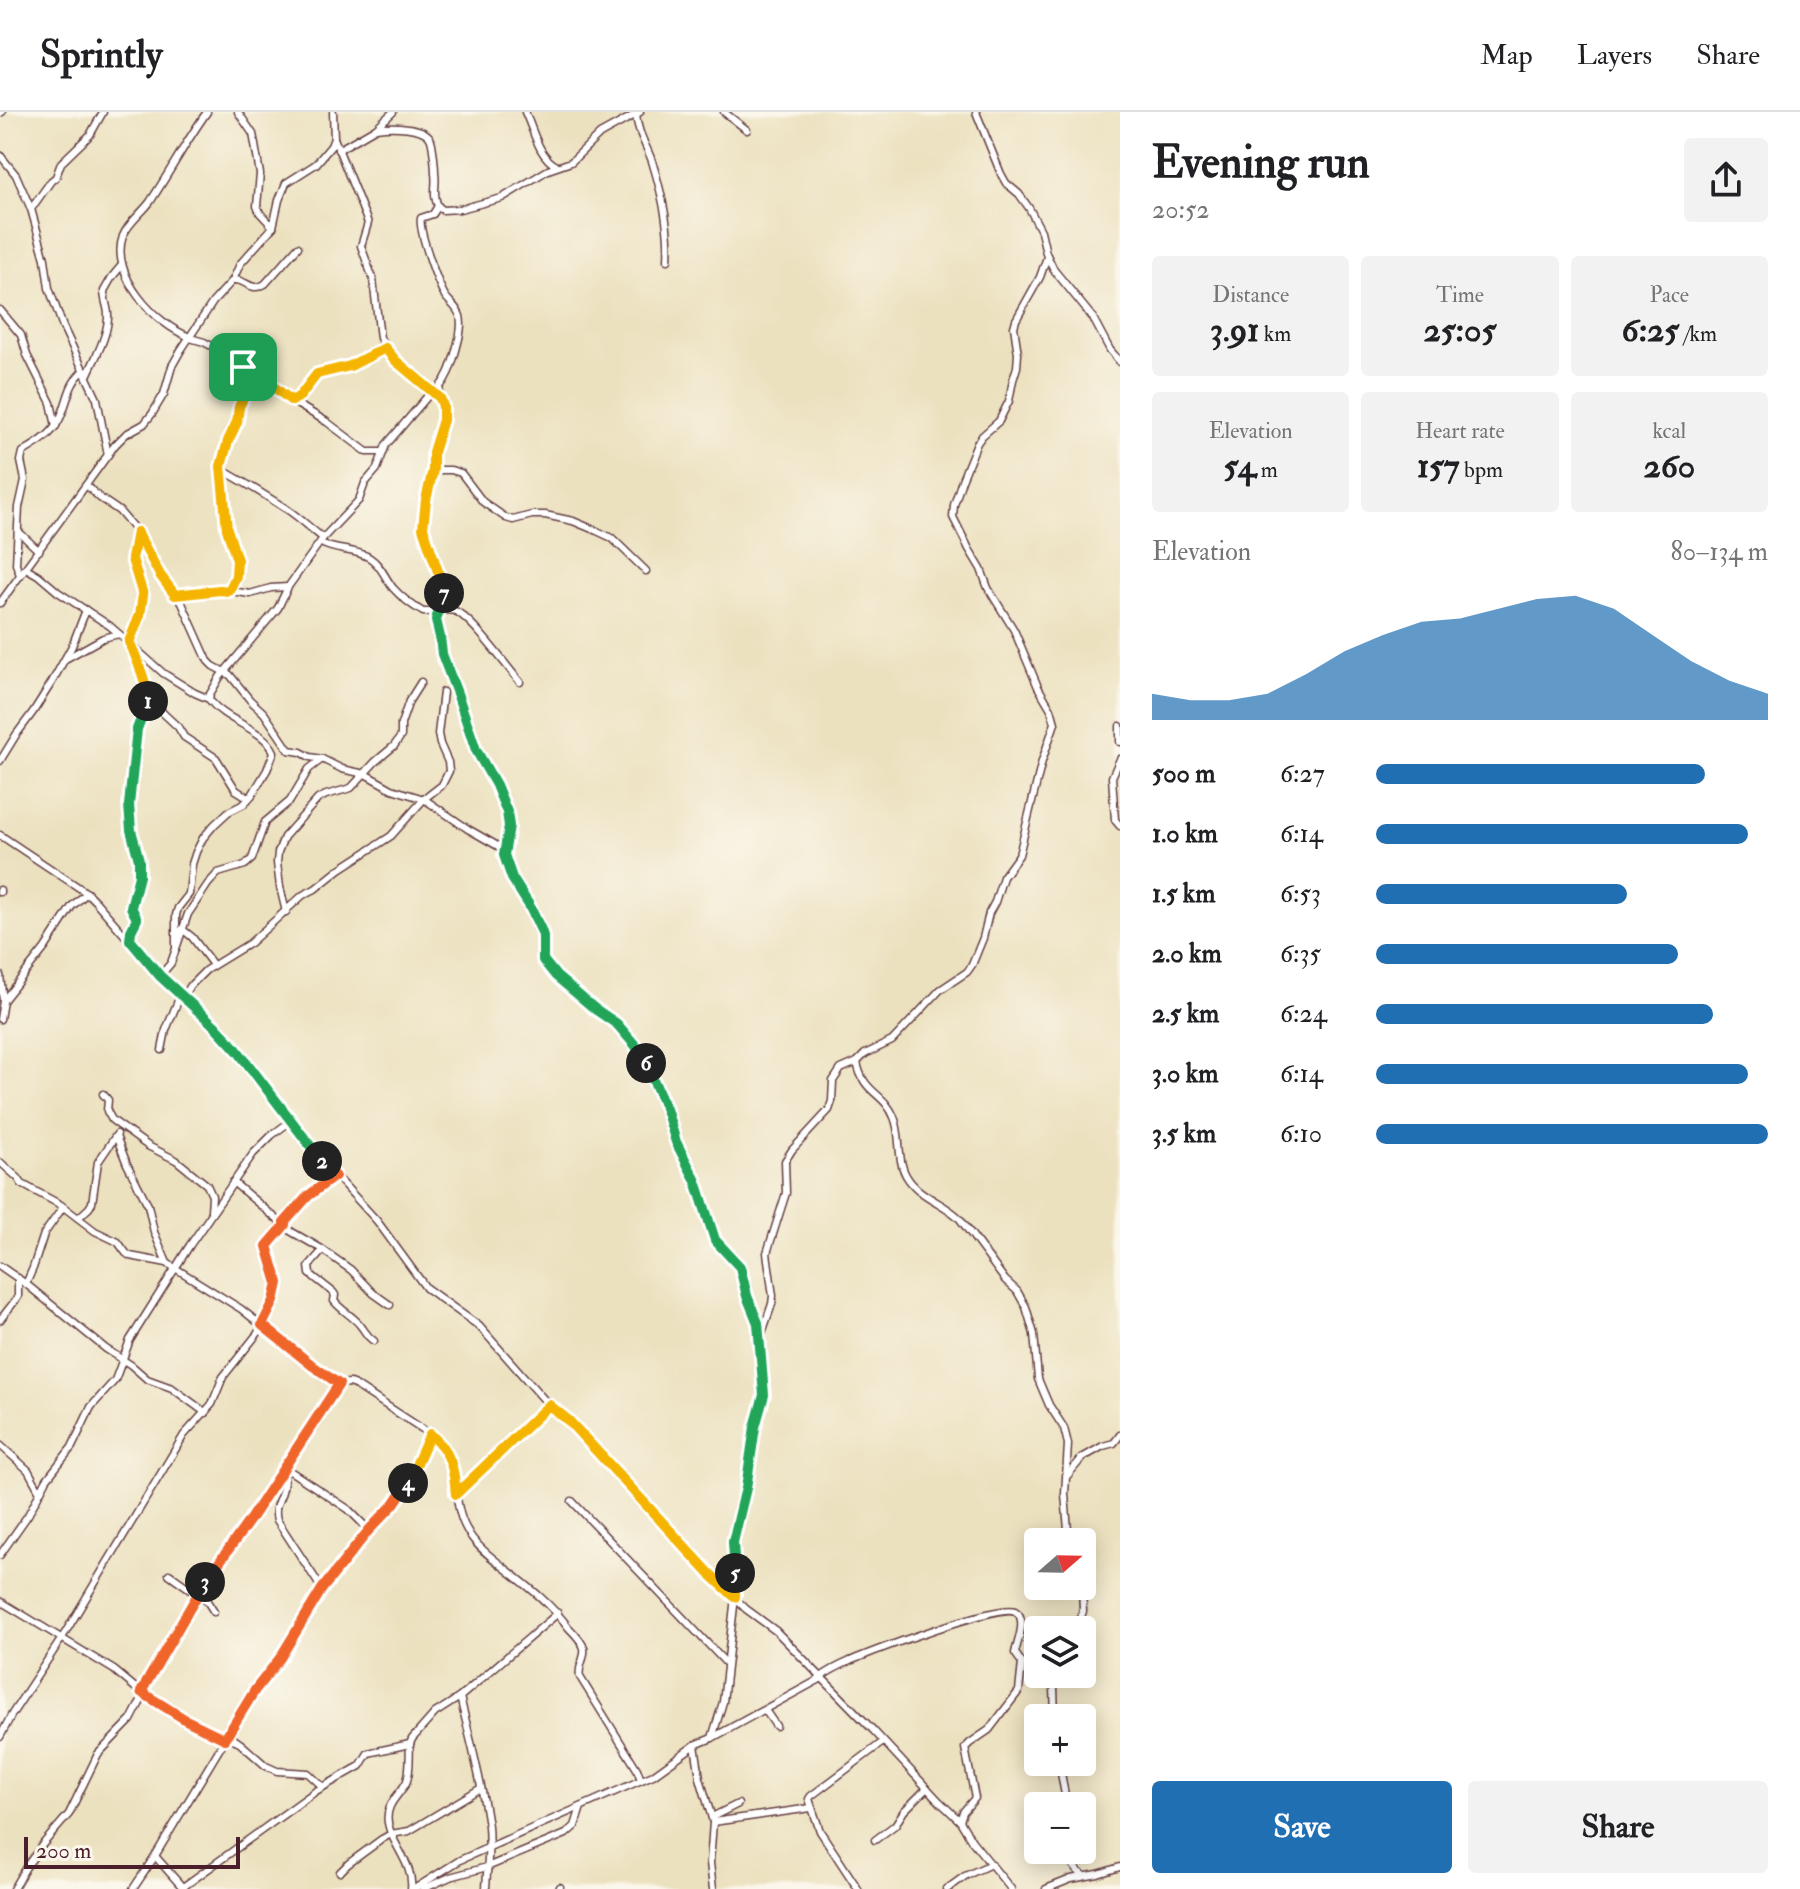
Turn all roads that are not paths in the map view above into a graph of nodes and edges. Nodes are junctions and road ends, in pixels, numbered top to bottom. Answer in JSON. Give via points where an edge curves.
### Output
{"nodes":[{"id":1,"x":103,"y":112,"type":"edge"},
{"id":2,"x":207,"y":112,"type":"edge"},
{"id":3,"x":238,"y":112,"type":"edge"},
{"id":4,"x":333,"y":112,"type":"edge"},
{"id":5,"x":393,"y":112,"type":"edge"},
{"id":6,"x":525,"y":112,"type":"edge"},
{"id":7,"x":724,"y":112,"type":"edge"},
{"id":8,"x":976,"y":112,"type":"edge"},
{"id":9,"x":638,"y":113,"type":"edge"},
{"id":10,"x":376,"y":128,"type":"junction"},
{"id":11,"x":747,"y":130,"type":"dead end"},
{"id":12,"x":334,"y":138,"type":"junction"},
{"id":13,"x":338,"y":150,"type":"junction"},
{"id":14,"x":0,"y":155,"type":"edge"},
{"id":15,"x":559,"y":166,"type":"junction"},
{"id":16,"x":438,"y":206,"type":"junction"},
{"id":17,"x":31,"y":209,"type":"junction"},
{"id":18,"x":273,"y":227,"type":"junction"},
{"id":19,"x":298,"y":247,"type":"dead end"},
{"id":20,"x":1047,"y":257,"type":"junction"},
{"id":21,"x":668,"y":260,"type":"dead end"},
{"id":22,"x":122,"y":265,"type":"junction"},
{"id":23,"x":233,"y":280,"type":"junction"},
{"id":24,"x":0,"y":310,"type":"edge"},
{"id":25,"x":190,"y":337,"type":"junction"},
{"id":26,"x":385,"y":348,"type":"junction"},
{"id":27,"x":1120,"y":362,"type":"edge"},
{"id":28,"x":243,"y":367,"type":"junction"},
{"id":29,"x":86,"y":373,"type":"junction"},
{"id":30,"x":432,"y":391,"type":"junction"},
{"id":31,"x":440,"y":398,"type":"junction"},
{"id":32,"x":292,"y":401,"type":"junction"},
{"id":33,"x":56,"y":426,"type":"junction"},
{"id":34,"x":383,"y":452,"type":"junction"},
{"id":35,"x":108,"y":455,"type":"junction"},
{"id":36,"x":222,"y":470,"type":"junction"},
{"id":37,"x":433,"y":470,"type":"junction"},
{"id":38,"x":86,"y":485,"type":"junction"},
{"id":39,"x":19,"y":532,"type":"junction"},
{"id":40,"x":137,"y":532,"type":"junction"},
{"id":41,"x":322,"y":540,"type":"junction"},
{"id":42,"x":39,"y":551,"type":"junction"},
{"id":43,"x":26,"y":568,"type":"junction"},
{"id":44,"x":646,"y":571,"type":"dead end"},
{"id":45,"x":20,"y":575,"type":"junction"},
{"id":46,"x":288,"y":587,"type":"junction"},
{"id":47,"x":229,"y":591,"type":"junction"},
{"id":48,"x":175,"y":595,"type":"junction"},
{"id":49,"x":0,"y":603,"type":"edge"},
{"id":50,"x":86,"y":610,"type":"junction"},
{"id":51,"x":438,"y":611,"type":"junction"},
{"id":52,"x":119,"y":634,"type":"junction"},
{"id":53,"x":130,"y":643,"type":"junction"},
{"id":54,"x":64,"y":660,"type":"junction"},
{"id":55,"x":224,"y":671,"type":"junction"},
{"id":56,"x":421,"y":682,"type":"dead end"},
{"id":57,"x":520,"y":682,"type":"dead end"},
{"id":58,"x":148,"y":689,"type":"junction"},
{"id":59,"x":443,"y":692,"type":"dead end"},
{"id":60,"x":209,"y":699,"type":"junction"},
{"id":61,"x":1120,"y":726,"type":"edge"},
{"id":62,"x":1120,"y":742,"type":"edge"},
{"id":63,"x":322,"y":759,"type":"junction"},
{"id":64,"x":1120,"y":759,"type":"edge"},
{"id":65,"x":0,"y":761,"type":"edge"},
{"id":66,"x":365,"y":774,"type":"junction"},
{"id":67,"x":249,"y":798,"type":"junction"},
{"id":68,"x":424,"y":799,"type":"junction"},
{"id":69,"x":1120,"y":826,"type":"edge"},
{"id":70,"x":0,"y":835,"type":"edge"},
{"id":71,"x":503,"y":849,"type":"junction"},
{"id":72,"x":87,"y":893,"type":"junction"},
{"id":73,"x":286,"y":912,"type":"junction"},
{"id":74,"x":182,"y":929,"type":"junction"},
{"id":75,"x":130,"y":940,"type":"junction"},
{"id":76,"x":176,"y":947,"type":"junction"},
{"id":77,"x":213,"y":965,"type":"junction"},
{"id":78,"x":0,"y":975,"type":"edge"},
{"id":79,"x":160,"y":976,"type":"junction"},
{"id":80,"x":182,"y":997,"type":"junction"},
{"id":81,"x":3,"y":1001,"type":"junction"},
{"id":82,"x":0,"y":1019,"type":"edge"},
{"id":83,"x":162,"y":1050,"type":"dead end"},
{"id":84,"x":857,"y":1062,"type":"junction"},
{"id":85,"x":103,"y":1094,"type":"dead end"},
{"id":86,"x":292,"y":1120,"type":"junction"},
{"id":87,"x":120,"y":1127,"type":"junction"},
{"id":88,"x":116,"y":1136,"type":"junction"},
{"id":89,"x":0,"y":1162,"type":"edge"},
{"id":90,"x":335,"y":1176,"type":"junction"},
{"id":91,"x":233,"y":1182,"type":"junction"},
{"id":92,"x":63,"y":1207,"type":"junction"},
{"id":93,"x":211,"y":1215,"type":"junction"},
{"id":94,"x":78,"y":1218,"type":"junction"},
{"id":95,"x":284,"y":1224,"type":"junction"},
{"id":96,"x":323,"y":1250,"type":"junction"},
{"id":97,"x":167,"y":1263,"type":"junction"},
{"id":98,"x":0,"y":1266,"type":"edge"},
{"id":99,"x":175,"y":1268,"type":"junction"},
{"id":100,"x":18,"y":1278,"type":"junction"},
{"id":101,"x":26,"y":1284,"type":"junction"},
{"id":102,"x":390,"y":1305,"type":"dead end"},
{"id":103,"x":0,"y":1320,"type":"edge"},
{"id":104,"x":262,"y":1325,"type":"junction"},
{"id":105,"x":374,"y":1341,"type":"dead end"},
{"id":106,"x":759,"y":1343,"type":"junction"},
{"id":107,"x":121,"y":1360,"type":"junction"},
{"id":108,"x":339,"y":1384,"type":"junction"},
{"id":109,"x":549,"y":1405,"type":"junction"},
{"id":110,"x":206,"y":1413,"type":"junction"},
{"id":111,"x":430,"y":1434,"type":"junction"},
{"id":112,"x":1120,"y":1435,"type":"edge"},
{"id":113,"x":0,"y":1445,"type":"edge"},
{"id":114,"x":284,"y":1467,"type":"junction"},
{"id":115,"x":1067,"y":1476,"type":"junction"},
{"id":116,"x":40,"y":1492,"type":"junction"},
{"id":117,"x":456,"y":1494,"type":"junction"},
{"id":118,"x":572,"y":1501,"type":"dead end"},
{"id":119,"x":1068,"y":1528,"type":"edge"},
{"id":120,"x":369,"y":1530,"type":"junction"},
{"id":121,"x":0,"y":1555,"type":"edge"},
{"id":122,"x":169,"y":1574,"type":"dead end"},
{"id":123,"x":322,"y":1589,"type":"junction"},
{"id":124,"x":197,"y":1594,"type":"junction"},
{"id":125,"x":735,"y":1597,"type":"junction"},
{"id":126,"x":0,"y":1601,"type":"edge"},
{"id":127,"x":214,"y":1612,"type":"dead end"},
{"id":128,"x":558,"y":1613,"type":"junction"},
{"id":129,"x":62,"y":1638,"type":"junction"},
{"id":130,"x":726,"y":1663,"type":"junction"},
{"id":131,"x":822,"y":1678,"type":"junction"},
{"id":132,"x":142,"y":1694,"type":"junction"},
{"id":133,"x":460,"y":1697,"type":"junction"},
{"id":134,"x":765,"y":1710,"type":"junction"},
{"id":135,"x":776,"y":1726,"type":"dead end"},
{"id":136,"x":0,"y":1737,"type":"edge"},
{"id":137,"x":227,"y":1737,"type":"junction"},
{"id":138,"x":712,"y":1738,"type":"junction"},
{"id":139,"x":883,"y":1742,"type":"junction"},
{"id":140,"x":410,"y":1744,"type":"junction"},
{"id":141,"x":695,"y":1745,"type":"junction"},
{"id":142,"x":641,"y":1780,"type":"junction"},
{"id":143,"x":323,"y":1787,"type":"junction"},
{"id":144,"x":481,"y":1788,"type":"junction"},
{"id":145,"x":927,"y":1788,"type":"junction"},
{"id":146,"x":738,"y":1804,"type":"dead end"},
{"id":147,"x":581,"y":1807,"type":"junction"},
{"id":148,"x":811,"y":1808,"type":"junction"},
{"id":149,"x":712,"y":1820,"type":"junction"},
{"id":150,"x":960,"y":1821,"type":"junction"},
{"id":151,"x":391,"y":1834,"type":"junction"},
{"id":152,"x":875,"y":1840,"type":"dead end"},
{"id":153,"x":489,"y":1847,"type":"junction"},
{"id":154,"x":155,"y":1856,"type":"junction"},
{"id":155,"x":991,"y":1864,"type":"junction"},
{"id":156,"x":1072,"y":1864,"type":"edge"},
{"id":157,"x":487,"y":1867,"type":"junction"},
{"id":158,"x":1120,"y":1867,"type":"edge"},
{"id":159,"x":340,"y":1872,"type":"dead end"},
{"id":160,"x":1084,"y":1876,"type":"junction"},
{"id":161,"x":184,"y":1888,"type":"edge"},
{"id":162,"x":13,"y":1889,"type":"edge"},
{"id":163,"x":133,"y":1889,"type":"edge"},
{"id":164,"x":412,"y":1889,"type":"edge"},
{"id":165,"x":423,"y":1889,"type":"edge"},
{"id":166,"x":486,"y":1889,"type":"edge"},
{"id":167,"x":713,"y":1889,"type":"edge"},
{"id":168,"x":858,"y":1889,"type":"edge"},
{"id":169,"x":947,"y":1889,"type":"edge"},
{"id":170,"x":1011,"y":1889,"type":"edge"},
{"id":171,"x":1046,"y":1889,"type":"edge"}],
"edges":[{"from":1,"to":17,"type":"street"},
{"from":2,"to":22,"type":"street","via":[[153,198],[124,233]]},
{"from":3,"to":18,"type":"street","via":[[253,134],[260,174],[257,206]]},
{"from":4,"to":12,"type":"street"},
{"from":5,"to":10,"type":"street"},
{"from":6,"to":15,"type":"street","via":[[545,155]]},
{"from":7,"to":11,"type":"street"},
{"from":8,"to":20,"type":"street","via":[[1001,174],[1041,231]]},
{"from":9,"to":15,"type":"street"},
{"from":9,"to":21,"type":"street","via":[[667,225]]},
{"from":10,"to":13,"type":"street"},
{"from":10,"to":16,"type":"street","via":[[413,129],[430,137]]},
{"from":12,"to":13,"type":"street"},
{"from":12,"to":18,"type":"street","via":[[316,164],[286,183]]},
{"from":13,"to":26,"type":"street","via":[[368,223],[361,246],[373,279]]},
{"from":14,"to":17,"type":"street"},
{"from":15,"to":16,"type":"street","via":[[494,201],[460,209]]},
{"from":16,"to":31,"type":"street","via":[[421,218],[420,225],[444,294],[461,321]]},
{"from":17,"to":29,"type":"street","via":[[55,308]]},
{"from":18,"to":23,"type":"street","via":[[240,264]]},
{"from":19,"to":23,"type":"street","via":[[259,287]]},
{"from":20,"to":27,"type":"street"},
{"from":20,"to":84,"type":"street","via":[[1014,327],[1018,354],[1009,401],[999,421],[977,443],[953,511],[1055,723],[1019,855],[1005,872],[972,965],[892,1041]]},
{"from":22,"to":25,"type":"street","via":[[142,301]]},
{"from":22,"to":29,"type":"street","via":[[104,291],[107,327]]},
{"from":23,"to":25,"type":"street"},
{"from":24,"to":33,"type":"street","via":[[21,335]]},
{"from":25,"to":28,"type":"street","via":[[215,346]]},
{"from":25,"to":35,"type":"street","via":[[152,414]]},
{"from":26,"to":30,"type":"street"},
{"from":26,"to":32,"type":"street","via":[[350,366],[317,374]]},
{"from":28,"to":32,"type":"street"},
{"from":28,"to":36,"type":"street","via":[[249,385]]},
{"from":29,"to":33,"type":"street","via":[[74,380]]},
{"from":29,"to":35,"type":"street"},
{"from":30,"to":31,"type":"street"},
{"from":30,"to":34,"type":"street"},
{"from":31,"to":37,"type":"street","via":[[443,420]]},
{"from":32,"to":34,"type":"street","via":[[367,452]]},
{"from":33,"to":39,"type":"street","via":[[21,456],[25,480]]},
{"from":34,"to":41,"type":"street","via":[[359,500]]},
{"from":35,"to":38,"type":"street"},
{"from":36,"to":41,"type":"street","via":[[288,510]]},
{"from":36,"to":47,"type":"street","via":[[227,529],[237,560]]},
{"from":37,"to":44,"type":"street","via":[[461,473],[483,502],[506,518],[545,515],[612,538]]},
{"from":37,"to":51,"type":"street","via":[[423,528],[443,586]]},
{"from":38,"to":40,"type":"street"},
{"from":38,"to":42,"type":"street"},
{"from":39,"to":42,"type":"street"},
{"from":39,"to":45,"type":"street"},
{"from":40,"to":48,"type":"street"},
{"from":40,"to":53,"type":"street","via":[[132,559],[143,595]]},
{"from":41,"to":46,"type":"street"},
{"from":41,"to":51,"type":"street","via":[[328,547],[367,556],[409,602],[423,612]]},
{"from":42,"to":43,"type":"street"},
{"from":43,"to":45,"type":"street"},
{"from":43,"to":50,"type":"street"},
{"from":45,"to":49,"type":"street"},
{"from":46,"to":47,"type":"street","via":[[250,594]]},
{"from":46,"to":55,"type":"street","via":[[278,608]]},
{"from":47,"to":48,"type":"street"},
{"from":48,"to":55,"type":"street","via":[[208,661]]},
{"from":50,"to":52,"type":"street"},
{"from":50,"to":54,"type":"street"},
{"from":51,"to":57,"type":"street","via":[[451,610],[467,619]]},
{"from":51,"to":71,"type":"street","via":[[443,661],[476,750],[507,812]]},
{"from":52,"to":53,"type":"street"},
{"from":52,"to":54,"type":"street"},
{"from":53,"to":58,"type":"street"},
{"from":53,"to":60,"type":"street","via":[[163,673]]},
{"from":54,"to":65,"type":"street"},
{"from":55,"to":60,"type":"street"},
{"from":55,"to":63,"type":"street","via":[[264,713],[289,750]]},
{"from":56,"to":66,"type":"street","via":[[409,701],[398,741]]},
{"from":58,"to":67,"type":"street","via":[[184,737],[216,758],[236,790]]},
{"from":58,"to":75,"type":"street","via":[[137,729],[129,805],[139,870],[131,907],[137,919]]},
{"from":59,"to":68,"type":"street","via":[[438,734],[449,771],[442,785]]},
{"from":60,"to":67,"type":"street","via":[[272,746],[273,758]]},
{"from":61,"to":62,"type":"street"},
{"from":63,"to":66,"type":"street"},
{"from":63,"to":74,"type":"street","via":[[309,769],[290,801],[265,822],[252,859],[215,876]]},
{"from":64,"to":69,"type":"street","via":[[1112,787]]},
{"from":66,"to":68,"type":"street"},
{"from":66,"to":73,"type":"street","via":[[351,788],[318,799],[284,837],[277,863]]},
{"from":67,"to":76,"type":"street","via":[[214,825],[196,852],[189,894],[176,915]]},
{"from":68,"to":71,"type":"street"},
{"from":68,"to":73,"type":"street","via":[[391,836]]},
{"from":70,"to":72,"type":"street"},
{"from":71,"to":106,"type":"street","via":[[512,878],[541,930],[546,965],[617,1024],[645,1061],[715,1240],[743,1273]]},
{"from":72,"to":75,"type":"street"},
{"from":72,"to":81,"type":"street"},
{"from":73,"to":77,"type":"street"},
{"from":74,"to":76,"type":"street"},
{"from":74,"to":77,"type":"street"},
{"from":75,"to":79,"type":"street"},
{"from":76,"to":79,"type":"street"},
{"from":77,"to":80,"type":"street"},
{"from":78,"to":81,"type":"street"},
{"from":79,"to":80,"type":"street"},
{"from":80,"to":83,"type":"street"},
{"from":80,"to":86,"type":"street","via":[[237,1050]]},
{"from":81,"to":82,"type":"street"},
{"from":84,"to":106,"type":"street","via":[[835,1076],[831,1107],[785,1161],[786,1193],[767,1253],[772,1304]]},
{"from":84,"to":115,"type":"street","via":[[863,1080],[896,1120],[906,1177],[954,1213],[1023,1299],[1043,1395],[1066,1435]]},
{"from":85,"to":87,"type":"street","via":[[108,1115]]},
{"from":86,"to":90,"type":"street"},
{"from":86,"to":91,"type":"street","via":[[263,1144]]},
{"from":87,"to":88,"type":"street"},
{"from":87,"to":93,"type":"street","via":[[207,1185]]},
{"from":88,"to":94,"type":"street","via":[[98,1162],[92,1203]]},
{"from":88,"to":97,"type":"street"},
{"from":89,"to":92,"type":"street","via":[[22,1184]]},
{"from":90,"to":95,"type":"street"},
{"from":90,"to":109,"type":"street","via":[[385,1231],[426,1288],[479,1326]]},
{"from":91,"to":93,"type":"street"},
{"from":91,"to":95,"type":"street"},
{"from":92,"to":94,"type":"street"},
{"from":92,"to":101,"type":"street","via":[[44,1234]]},
{"from":93,"to":99,"type":"street"},
{"from":94,"to":97,"type":"street","via":[[118,1242],[130,1256]]},
{"from":95,"to":96,"type":"street"},
{"from":95,"to":104,"type":"street","via":[[267,1246],[278,1283]]},
{"from":96,"to":102,"type":"street"},
{"from":96,"to":105,"type":"street","via":[[309,1266],[310,1274],[333,1292],[337,1306]]},
{"from":97,"to":99,"type":"street"},
{"from":98,"to":100,"type":"street"},
{"from":99,"to":104,"type":"street"},
{"from":99,"to":107,"type":"street"},
{"from":100,"to":101,"type":"street"},
{"from":100,"to":103,"type":"street","via":[[18,1297]]},
{"from":101,"to":107,"type":"street"},
{"from":104,"to":108,"type":"street"},
{"from":104,"to":110,"type":"street","via":[[223,1377]]},
{"from":106,"to":125,"type":"street","via":[[764,1395],[733,1542]]},
{"from":107,"to":110,"type":"street"},
{"from":107,"to":116,"type":"street","via":[[115,1380],[91,1407],[72,1447]]},
{"from":108,"to":111,"type":"street","via":[[355,1385]]},
{"from":108,"to":114,"type":"street"},
{"from":109,"to":117,"type":"street"},
{"from":109,"to":125,"type":"street"},
{"from":110,"to":129,"type":"street","via":[[184,1435]]},
{"from":111,"to":117,"type":"street","via":[[450,1458]]},
{"from":111,"to":120,"type":"street","via":[[404,1491]]},
{"from":112,"to":115,"type":"street","via":[[1082,1458]]},
{"from":113,"to":116,"type":"street","via":[[28,1470]]},
{"from":114,"to":120,"type":"street","via":[[348,1509]]},
{"from":114,"to":123,"type":"street","via":[[277,1520]]},
{"from":114,"to":124,"type":"street"},
{"from":115,"to":119,"type":"street"},
{"from":116,"to":121,"type":"street"},
{"from":117,"to":128,"type":"street","via":[[472,1539]]},
{"from":118,"to":130,"type":"street"},
{"from":120,"to":123,"type":"street"},
{"from":122,"to":124,"type":"street"},
{"from":123,"to":137,"type":"street"},
{"from":124,"to":127,"type":"street"},
{"from":124,"to":132,"type":"street"},
{"from":125,"to":130,"type":"street"},
{"from":125,"to":131,"type":"street"},
{"from":126,"to":129,"type":"street"},
{"from":128,"to":133,"type":"street"},
{"from":128,"to":142,"type":"street","via":[[584,1648],[580,1677]]},
{"from":129,"to":132,"type":"street"},
{"from":129,"to":136,"type":"street"},
{"from":130,"to":138,"type":"street","via":[[723,1702]]},
{"from":131,"to":134,"type":"street"},
{"from":131,"to":139,"type":"street"},
{"from":131,"to":150,"type":"street","via":[[852,1660],[969,1618],[1007,1610],[1018,1613],[1019,1691],[989,1730],[965,1748],[975,1798]]},
{"from":132,"to":137,"type":"street"},
{"from":132,"to":162,"type":"street","via":[[131,1720],[98,1754],[69,1814]]},
{"from":133,"to":140,"type":"street","via":[[435,1713]]},
{"from":133,"to":144,"type":"street"},
{"from":134,"to":135,"type":"street"},
{"from":134,"to":138,"type":"street"},
{"from":137,"to":143,"type":"street","via":[[266,1766],[305,1772]]},
{"from":137,"to":154,"type":"street"},
{"from":138,"to":141,"type":"street"},
{"from":139,"to":145,"type":"street"},
{"from":139,"to":148,"type":"street","via":[[811,1796]]},
{"from":140,"to":143,"type":"street","via":[[368,1753],[360,1766]]},
{"from":140,"to":151,"type":"street","via":[[407,1781],[388,1812]]},
{"from":141,"to":142,"type":"street"},
{"from":141,"to":149,"type":"street"},
{"from":142,"to":147,"type":"street"},
{"from":143,"to":161,"type":"street"},
{"from":144,"to":151,"type":"street","via":[[409,1831]]},
{"from":144,"to":153,"type":"street"},
{"from":145,"to":150,"type":"street"},
{"from":145,"to":152,"type":"street"},
{"from":146,"to":149,"type":"street"},
{"from":147,"to":153,"type":"street"},
{"from":147,"to":157,"type":"street","via":[[570,1832]]},
{"from":148,"to":149,"type":"street"},
{"from":148,"to":168,"type":"street"},
{"from":149,"to":167,"type":"street"},
{"from":150,"to":155,"type":"street"},
{"from":151,"to":159,"type":"street"},
{"from":151,"to":164,"type":"street"},
{"from":153,"to":157,"type":"street"},
{"from":153,"to":164,"type":"street"},
{"from":154,"to":161,"type":"street"},
{"from":154,"to":163,"type":"street"},
{"from":155,"to":169,"type":"street"},
{"from":155,"to":170,"type":"street"},
{"from":156,"to":160,"type":"street"},
{"from":157,"to":165,"type":"street"},
{"from":157,"to":166,"type":"street"},
{"from":158,"to":160,"type":"street"},
{"from":160,"to":171,"type":"street"}]}
